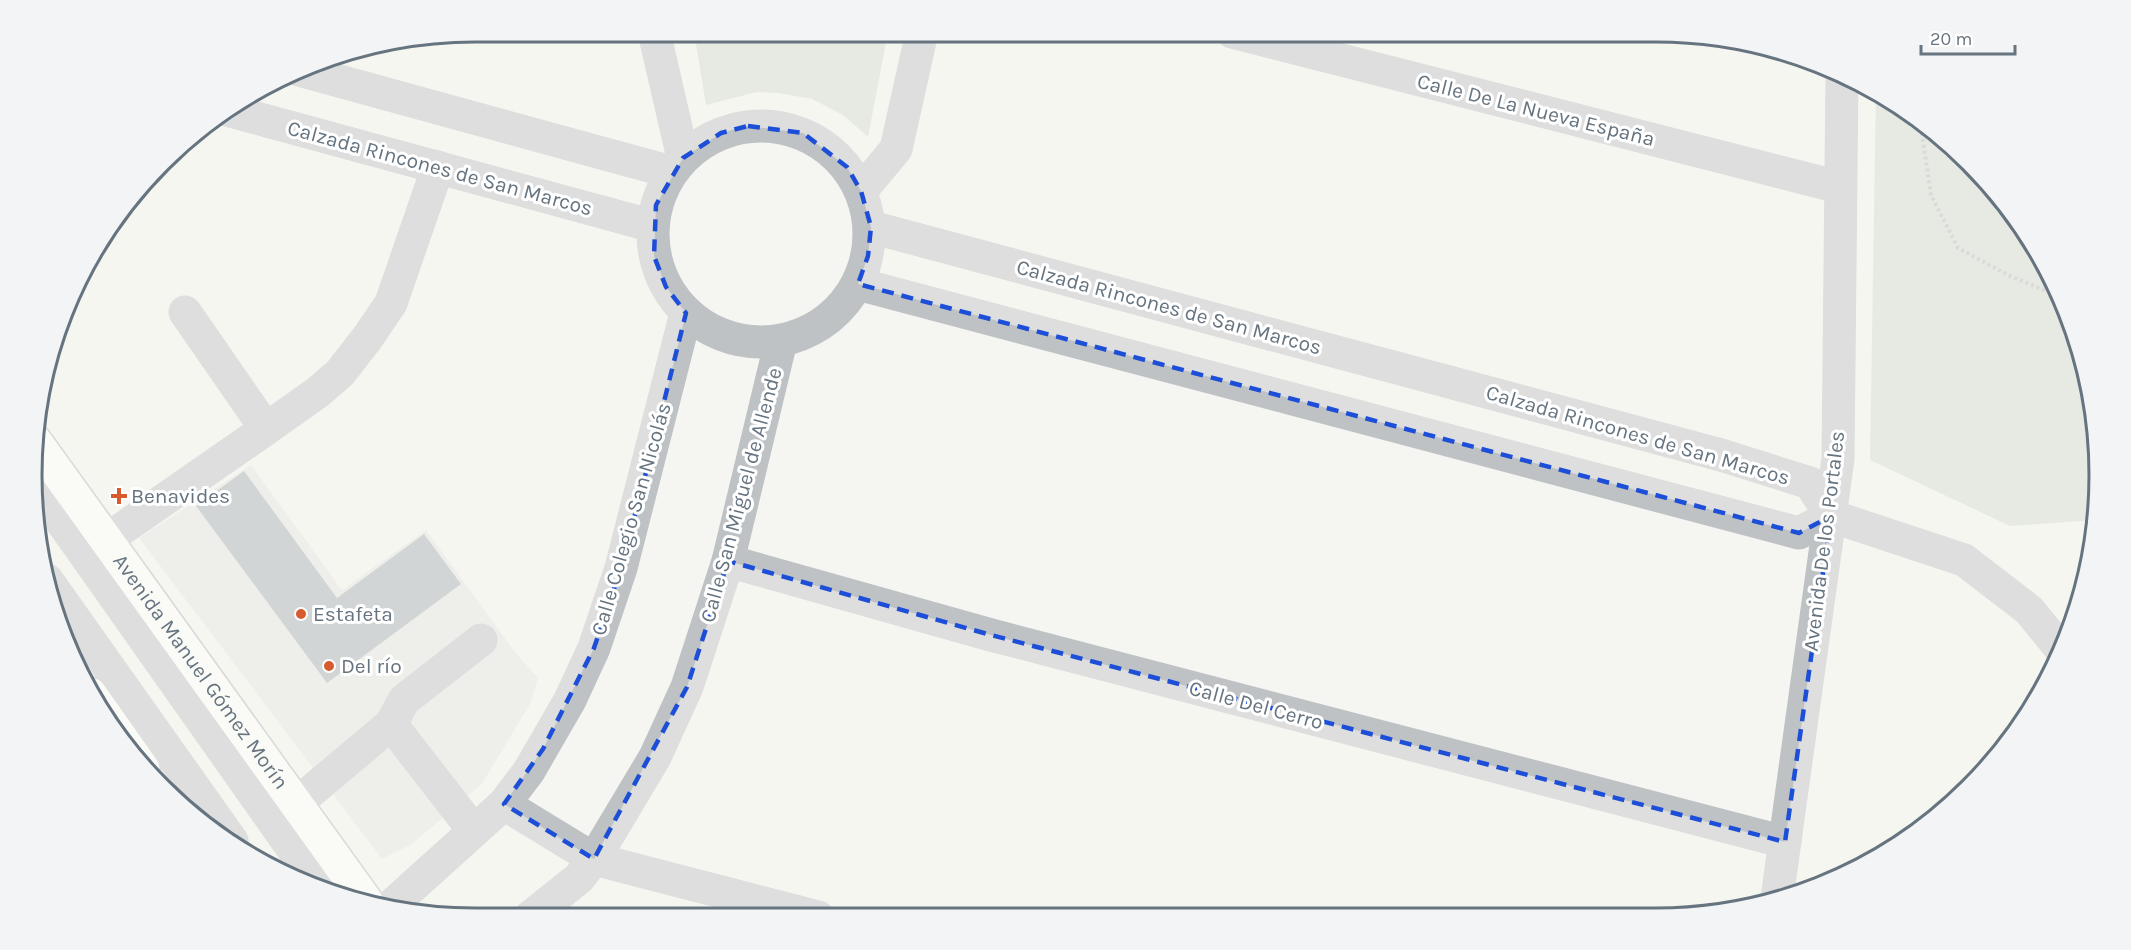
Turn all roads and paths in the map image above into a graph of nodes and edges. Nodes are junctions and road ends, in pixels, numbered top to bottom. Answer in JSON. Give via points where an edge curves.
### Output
{"nodes":[{"id":1,"x":656,"y":42,"type":"edge"},
{"id":2,"x":920,"y":42,"type":"edge"},
{"id":3,"x":1271,"y":42,"type":"edge"},
{"id":4,"x":313,"y":74,"type":"edge"},
{"id":5,"x":1842,"y":84,"type":"edge"},
{"id":6,"x":237,"y":113,"type":"edge"},
{"id":7,"x":1920,"y":131,"type":"edge"},
{"id":8,"x":677,"y":165,"type":"junction"},
{"id":9,"x":438,"y":167,"type":"junction"},
{"id":10,"x":1839,"y":187,"type":"junction"},
{"id":11,"x":861,"y":191,"type":"junction"},
{"id":12,"x":652,"y":226,"type":"junction"},
{"id":13,"x":870,"y":227,"type":"junction"},
{"id":14,"x":858,"y":284,"type":"junction"},
{"id":15,"x":2048,"y":292,"type":"edge"},
{"id":16,"x":185,"y":312,"type":"dead end"},
{"id":17,"x":686,"y":313,"type":"junction"},
{"id":18,"x":781,"y":340,"type":"junction"},
{"id":19,"x":266,"y":429,"type":"junction"},
{"id":20,"x":43,"y":452,"type":"edge"},
{"id":21,"x":43,"y":500,"type":"edge"},
{"id":22,"x":1831,"y":516,"type":"junction"},
{"id":23,"x":106,"y":540,"type":"junction"},
{"id":24,"x":728,"y":561,"type":"junction"},
{"id":25,"x":61,"y":599,"type":"edge"},
{"id":26,"x":481,"y":640,"type":"dead end"},
{"id":27,"x":2055,"y":642,"type":"edge"},
{"id":28,"x":391,"y":724,"type":"junction"},
{"id":29,"x":296,"y":804,"type":"junction"},
{"id":30,"x":504,"y":804,"type":"junction"},
{"id":31,"x":222,"y":826,"type":"edge"},
{"id":32,"x":474,"y":831,"type":"junction"},
{"id":33,"x":1785,"y":842,"type":"junction"},
{"id":34,"x":594,"y":858,"type":"junction"},
{"id":35,"x":312,"y":876,"type":"edge"},
{"id":36,"x":1778,"y":890,"type":"edge"},
{"id":37,"x":355,"y":891,"type":"edge"},
{"id":38,"x":397,"y":901,"type":"edge"},
{"id":39,"x":542,"y":908,"type":"edge"},
{"id":40,"x":784,"y":908,"type":"edge"}],
"edges":[{"from":1,"to":8,"type":"street"},
{"from":2,"to":11,"type":"street","via":[[896,149]]},
{"from":3,"to":10,"type":"street","name":"Calle De La Nueva España"},
{"from":4,"to":8,"type":"street"},
{"from":5,"to":10,"type":"street","name":"Avenida De los Portales"},
{"from":6,"to":9,"type":"street","name":"Calzada Rincones de San Marcos"},
{"from":7,"to":15,"type":"path","via":[[1931,195],[1958,248]]},
{"from":8,"to":11,"type":"street","via":[[696,146],[721,133],[748,126],[776,126],[803,133],[827,147],[848,167]]},
{"from":8,"to":12,"type":"street","via":[[662,188]]},
{"from":9,"to":12,"type":"street","name":"Calzada Rincones de San Marcos"},
{"from":9,"to":19,"type":"street","via":[[391,303],[340,373]]},
{"from":10,"to":22,"type":"street","name":"Avenida De los Portales","via":[[1838,459]]},
{"from":11,"to":13,"type":"street"},
{"from":12,"to":17,"type":"street","via":[[654,256],[666,287]]},
{"from":13,"to":14,"type":"street","via":[[868,256]]},
{"from":13,"to":22,"type":"street","name":"Calzada Rincones de San Marcos","via":[[1721,455],[1810,483]]},
{"from":14,"to":18,"type":"street","via":[[826,321]]},
{"from":14,"to":22,"type":"street","via":[[1799,533]]},
{"from":16,"to":19,"type":"street"},
{"from":17,"to":18,"type":"street","via":[[730,338],[755,342]]},
{"from":17,"to":30,"type":"street","name":"Calle Colegio San Nicolás","via":[[621,568],[594,648],[543,749]]},
{"from":18,"to":24,"type":"street","name":"Calle San Miguel de Allende"},
{"from":19,"to":23,"type":"street"},
{"from":20,"to":23,"type":"main road","name":"Avenida Manuel Gómez Morín"},
{"from":21,"to":35,"type":"street"},
{"from":22,"to":27,"type":"street","via":[[1964,560],[2028,610]]},
{"from":22,"to":33,"type":"street","name":"Avenida De los Portales"},
{"from":23,"to":29,"type":"main road","name":"Avenida Manuel Gómez Morín"},
{"from":24,"to":33,"type":"street","name":"Calle Del Cerro","via":[[1002,638]]},
{"from":24,"to":34,"type":"street","name":"Calle San Miguel de Allende","via":[[687,687],[655,757]]},
{"from":25,"to":31,"type":"street"},
{"from":26,"to":28,"type":"street","via":[[404,700]]},
{"from":28,"to":29,"type":"street"},
{"from":28,"to":32,"type":"street"},
{"from":29,"to":37,"type":"main road","name":"Avenida Manuel Gómez Morín"},
{"from":30,"to":32,"type":"street","name":"Calle Colegio San Nicolás"},
{"from":30,"to":34,"type":"street"},
{"from":32,"to":38,"type":"street","name":"Calle Colegio San Nicolás"},
{"from":33,"to":36,"type":"street","name":"Avenida De los Portales"},
{"from":34,"to":39,"type":"street","name":"Calle San Miguel de Allende","via":[[579,878]]},
{"from":34,"to":40,"type":"street"}]}
